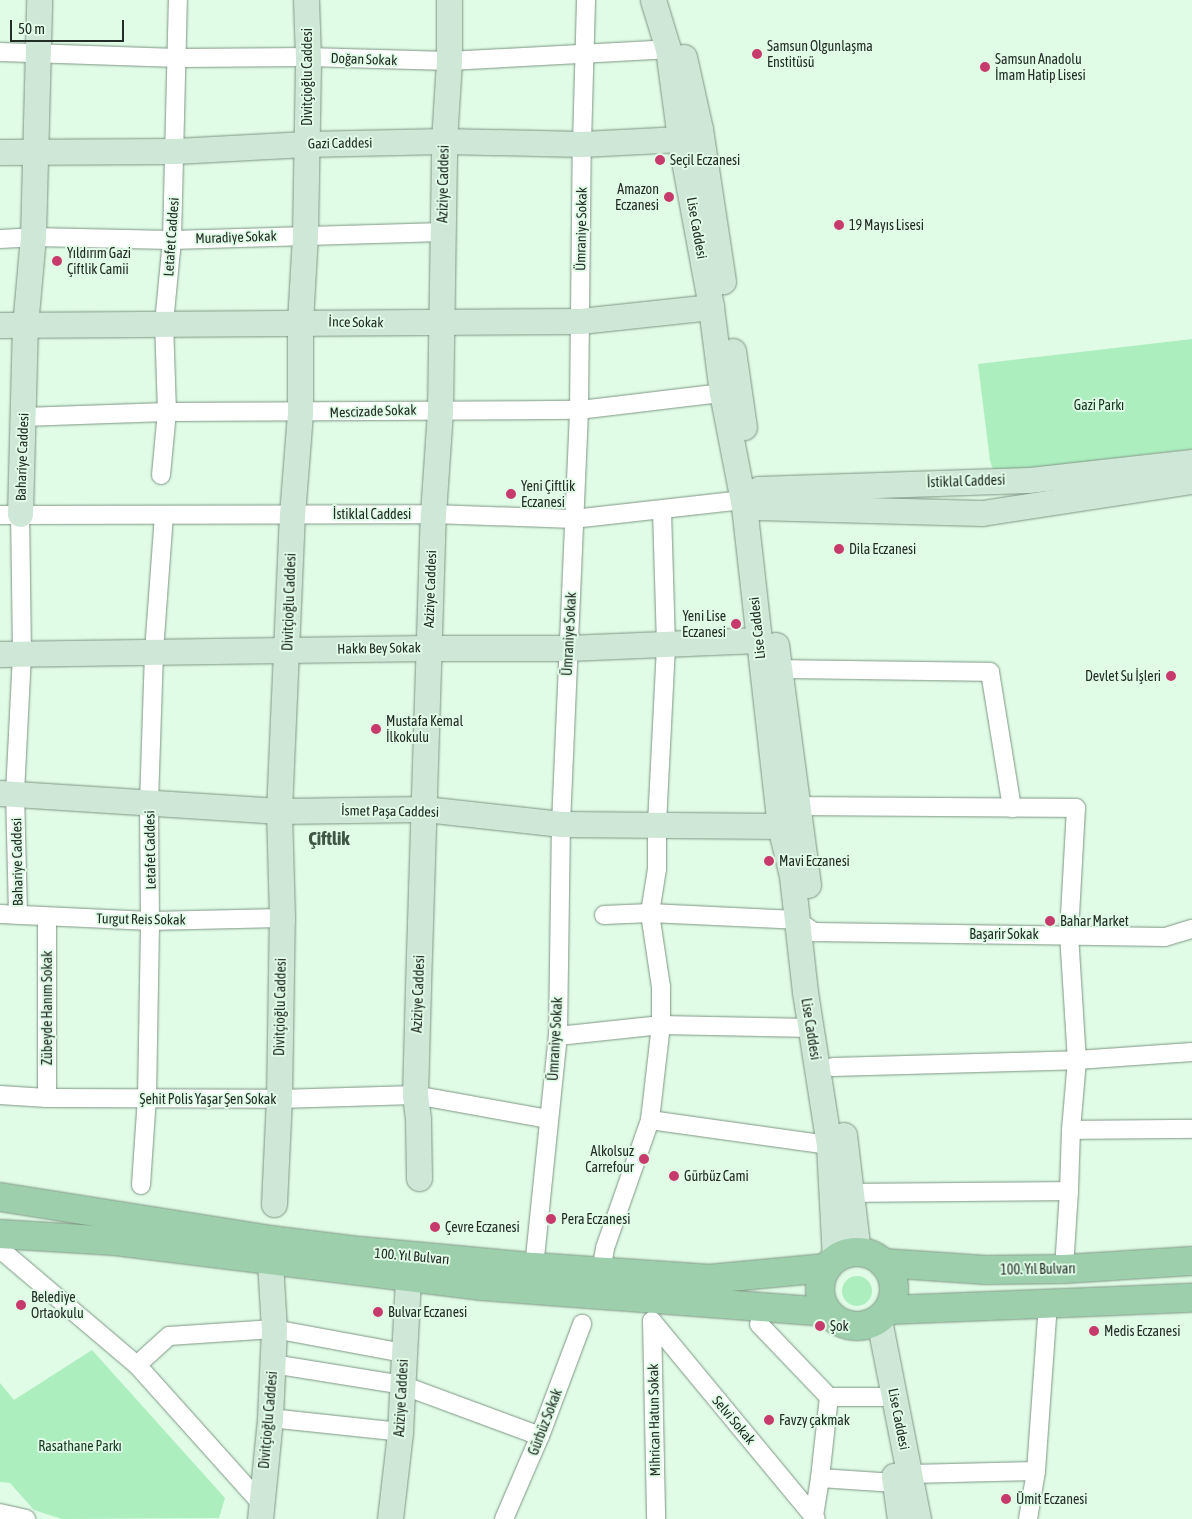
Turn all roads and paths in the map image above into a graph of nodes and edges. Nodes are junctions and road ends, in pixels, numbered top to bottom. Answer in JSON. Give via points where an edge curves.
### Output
{"nodes":[{"id":1,"x":39,"y":0,"type":"edge"},
{"id":2,"x":178,"y":0,"type":"edge"},
{"id":3,"x":306,"y":0,"type":"edge"},
{"id":4,"x":449,"y":0,"type":"edge"},
{"id":5,"x":586,"y":0,"type":"edge"},
{"id":6,"x":653,"y":0,"type":"edge"},
{"id":7,"x":671,"y":0,"type":"edge"},
{"id":8,"x":668,"y":49,"type":"junction"},
{"id":9,"x":0,"y":52,"type":"edge"},
{"id":10,"x":39,"y":53,"type":"junction"},
{"id":11,"x":585,"y":55,"type":"junction"},
{"id":12,"x":308,"y":57,"type":"junction"},
{"id":13,"x":178,"y":58,"type":"junction"},
{"id":14,"x":449,"y":61,"type":"junction"},
{"id":15,"x":680,"y":139,"type":"junction"},
{"id":16,"x":444,"y":142,"type":"junction"},
{"id":17,"x":306,"y":144,"type":"junction"},
{"id":18,"x":582,"y":144,"type":"junction"},
{"id":19,"x":34,"y":150,"type":"junction"},
{"id":20,"x":0,"y":152,"type":"edge"},
{"id":21,"x":175,"y":152,"type":"junction"},
{"id":22,"x":443,"y":232,"type":"junction"},
{"id":23,"x":305,"y":235,"type":"junction"},
{"id":24,"x":33,"y":238,"type":"junction"},
{"id":25,"x":0,"y":239,"type":"edge"},
{"id":26,"x":172,"y":240,"type":"junction"},
{"id":27,"x":711,"y":307,"type":"junction"},
{"id":28,"x":580,"y":321,"type":"junction"},
{"id":29,"x":300,"y":322,"type":"junction"},
{"id":30,"x":164,"y":323,"type":"junction"},
{"id":31,"x":440,"y":324,"type":"junction"},
{"id":32,"x":0,"y":325,"type":"edge"},
{"id":33,"x":26,"y":326,"type":"junction"},
{"id":34,"x":722,"y":393,"type":"junction"},
{"id":35,"x":440,"y":410,"type":"junction"},
{"id":36,"x":579,"y":410,"type":"junction"},
{"id":37,"x":167,"y":412,"type":"junction"},
{"id":38,"x":300,"y":414,"type":"junction"},
{"id":39,"x":23,"y":417,"type":"junction"},
{"id":40,"x":1192,"y":462,"type":"edge"},
{"id":41,"x":161,"y":474,"type":"dead end"},
{"id":42,"x":1192,"y":481,"type":"edge"},
{"id":43,"x":751,"y":500,"type":"junction"},
{"id":44,"x":662,"y":510,"type":"junction"},
{"id":45,"x":10,"y":514,"type":"edge"},
{"id":46,"x":433,"y":514,"type":"junction"},
{"id":47,"x":164,"y":515,"type":"junction"},
{"id":48,"x":292,"y":515,"type":"junction"},
{"id":49,"x":573,"y":519,"type":"junction"},
{"id":50,"x":759,"y":640,"type":"junction"},
{"id":51,"x":666,"y":645,"type":"junction"},
{"id":52,"x":428,"y":648,"type":"junction"},
{"id":53,"x":568,"y":648,"type":"junction"},
{"id":54,"x":287,"y":650,"type":"junction"},
{"id":55,"x":154,"y":651,"type":"junction"},
{"id":56,"x":11,"y":654,"type":"edge"},
{"id":57,"x":779,"y":669,"type":"junction"},
{"id":58,"x":8,"y":793,"type":"edge"},
{"id":59,"x":149,"y":803,"type":"junction"},
{"id":60,"x":798,"y":806,"type":"junction"},
{"id":61,"x":1012,"y":808,"type":"junction"},
{"id":62,"x":425,"y":809,"type":"junction"},
{"id":63,"x":280,"y":811,"type":"junction"},
{"id":64,"x":561,"y":824,"type":"junction"},
{"id":65,"x":656,"y":824,"type":"junction"},
{"id":66,"x":780,"y":826,"type":"junction"},
{"id":67,"x":650,"y":913,"type":"junction"},
{"id":68,"x":0,"y":914,"type":"edge"},
{"id":69,"x":18,"y":915,"type":"junction"},
{"id":70,"x":604,"y":915,"type":"dead end"},
{"id":71,"x":47,"y":917,"type":"junction"},
{"id":72,"x":282,"y":918,"type":"junction"},
{"id":73,"x":150,"y":922,"type":"junction"},
{"id":74,"x":805,"y":926,"type":"junction"},
{"id":75,"x":1192,"y":929,"type":"edge"},
{"id":76,"x":1069,"y":934,"type":"junction"},
{"id":77,"x":661,"y":1025,"type":"junction"},
{"id":78,"x":811,"y":1028,"type":"junction"},
{"id":79,"x":558,"y":1036,"type":"junction"},
{"id":80,"x":1192,"y":1052,"type":"edge"},
{"id":81,"x":1077,"y":1060,"type":"junction"},
{"id":82,"x":833,"y":1067,"type":"junction"},
{"id":83,"x":0,"y":1095,"type":"edge"},
{"id":84,"x":415,"y":1095,"type":"junction"},
{"id":85,"x":47,"y":1098,"type":"junction"},
{"id":86,"x":147,"y":1098,"type":"junction"},
{"id":87,"x":279,"y":1099,"type":"junction"},
{"id":88,"x":549,"y":1119,"type":"junction"},
{"id":89,"x":650,"y":1120,"type":"junction"},
{"id":90,"x":1192,"y":1129,"type":"edge"},
{"id":91,"x":1070,"y":1130,"type":"junction"},
{"id":92,"x":830,"y":1145,"type":"junction"},
{"id":93,"x":419,"y":1178,"type":"dead end"},
{"id":94,"x":141,"y":1185,"type":"dead end"},
{"id":95,"x":1070,"y":1191,"type":"junction"},
{"id":96,"x":852,"y":1193,"type":"junction"},
{"id":97,"x":0,"y":1197,"type":"edge"},
{"id":98,"x":274,"y":1204,"type":"dead end"},
{"id":99,"x":0,"y":1234,"type":"edge"},
{"id":100,"x":0,"y":1249,"type":"edge"},
{"id":101,"x":840,"y":1260,"type":"junction"},
{"id":102,"x":270,"y":1261,"type":"junction"},
{"id":103,"x":1192,"y":1261,"type":"edge"},
{"id":104,"x":884,"y":1263,"type":"junction"},
{"id":105,"x":534,"y":1267,"type":"junction"},
{"id":106,"x":1064,"y":1269,"type":"junction"},
{"id":107,"x":601,"y":1271,"type":"junction"},
{"id":108,"x":408,"y":1277,"type":"junction"},
{"id":109,"x":1192,"y":1298,"type":"edge"},
{"id":110,"x":1048,"y":1303,"type":"junction"},
{"id":111,"x":827,"y":1312,"type":"junction"},
{"id":112,"x":877,"y":1319,"type":"junction"},
{"id":113,"x":652,"y":1321,"type":"joint"},
{"id":114,"x":582,"y":1324,"type":"dead end"},
{"id":115,"x":759,"y":1324,"type":"dead end"},
{"id":116,"x":274,"y":1330,"type":"junction"},
{"id":117,"x":403,"y":1353,"type":"junction"},
{"id":118,"x":273,"y":1364,"type":"junction"},
{"id":119,"x":137,"y":1365,"type":"junction"},
{"id":120,"x":402,"y":1385,"type":"junction"},
{"id":121,"x":830,"y":1397,"type":"junction"},
{"id":122,"x":882,"y":1398,"type":"junction"},
{"id":123,"x":270,"y":1418,"type":"junction"},
{"id":124,"x":400,"y":1432,"type":"junction"},
{"id":125,"x":540,"y":1436,"type":"junction"},
{"id":126,"x":1036,"y":1471,"type":"junction"},
{"id":127,"x":820,"y":1478,"type":"junction"},
{"id":128,"x":903,"y":1479,"type":"junction"},
{"id":129,"x":261,"y":1511,"type":"edge"},
{"id":130,"x":0,"y":1513,"type":"edge"},
{"id":131,"x":815,"y":1517,"type":"edge"},
{"id":132,"x":26,"y":1519,"type":"edge"},
{"id":133,"x":390,"y":1519,"type":"edge"},
{"id":134,"x":504,"y":1519,"type":"edge"},
{"id":135,"x":656,"y":1519,"type":"edge"},
{"id":136,"x":900,"y":1519,"type":"edge"},
{"id":137,"x":918,"y":1519,"type":"edge"},
{"id":138,"x":1028,"y":1519,"type":"edge"}],
"edges":[{"from":1,"to":10,"type":"street","name":"Bahariye Caddesi"},
{"from":2,"to":13,"type":"street","name":"Letafet Caddesi"},
{"from":3,"to":12,"type":"street","name":"Divitçioğlu Caddesi"},
{"from":4,"to":14,"type":"street","name":"Aziziye Caddesi"},
{"from":5,"to":11,"type":"street","name":"Ümraniye Sokak"},
{"from":6,"to":8,"type":"street","name":"Lise Caddesi"},
{"from":7,"to":43,"type":"street","name":"Lise Caddesi","via":[[708,176]]},
{"from":8,"to":11,"type":"street","name":"Doğan Sokak"},
{"from":8,"to":15,"type":"street","name":"Lise Caddesi"},
{"from":9,"to":10,"type":"street","name":"Doğan Sokak"},
{"from":10,"to":13,"type":"street","name":"Doğan Sokak"},
{"from":10,"to":19,"type":"street","name":"Bahariye Caddesi"},
{"from":11,"to":14,"type":"street","name":"Doğan Sokak"},
{"from":11,"to":18,"type":"street","name":"Ümraniye Sokak"},
{"from":12,"to":13,"type":"street","name":"Doğan Sokak"},
{"from":12,"to":14,"type":"street","name":"Doğan Sokak"},
{"from":12,"to":17,"type":"street","name":"Divitçioğlu Caddesi"},
{"from":13,"to":21,"type":"street","name":"Letafet Caddesi"},
{"from":14,"to":16,"type":"street","name":"Aziziye Caddesi"},
{"from":15,"to":18,"type":"street","name":"Gazi Caddesi"},
{"from":15,"to":27,"type":"street","name":"Lise Caddesi"},
{"from":16,"to":17,"type":"street","name":"Gazi Caddesi"},
{"from":16,"to":18,"type":"street","name":"Gazi Caddesi"},
{"from":16,"to":22,"type":"street","name":"Aziziye Caddesi"},
{"from":17,"to":21,"type":"street","name":"Gazi Caddesi"},
{"from":17,"to":23,"type":"street","name":"Divitçioğlu Caddesi"},
{"from":18,"to":28,"type":"street","name":"Ümraniye Sokak"},
{"from":19,"to":20,"type":"street","name":"Gazi Caddesi"},
{"from":19,"to":21,"type":"street","name":"Gazi Caddesi"},
{"from":19,"to":24,"type":"street","name":"Bahariye Caddesi"},
{"from":21,"to":26,"type":"street","name":"Letafet Caddesi"},
{"from":22,"to":23,"type":"street","name":"Muradiye Sokak"},
{"from":22,"to":31,"type":"street","name":"Aziziye Caddesi"},
{"from":23,"to":26,"type":"street","name":"Muradiye Sokak"},
{"from":23,"to":29,"type":"street","name":"Divitçioğlu Caddesi"},
{"from":24,"to":25,"type":"street","name":"Muradiye Sokak"},
{"from":24,"to":26,"type":"street","name":"Muradiye Sokak"},
{"from":24,"to":33,"type":"street","name":"Bahariye Caddesi"},
{"from":26,"to":30,"type":"street","name":"Letafet Caddesi"},
{"from":27,"to":28,"type":"street","name":"İnce Sokak"},
{"from":27,"to":34,"type":"street","name":"Lise Caddesi"},
{"from":28,"to":31,"type":"street","name":"İnce Sokak"},
{"from":28,"to":36,"type":"street","name":"Ümraniye Sokak"},
{"from":29,"to":30,"type":"street","name":"İnce Sokak"},
{"from":29,"to":31,"type":"street","name":"İnce Sokak"},
{"from":29,"to":38,"type":"street","name":"Divitçioğlu Caddesi"},
{"from":30,"to":33,"type":"street","name":"İnce Sokak"},
{"from":30,"to":37,"type":"street","name":"Letafet Caddesi"},
{"from":31,"to":35,"type":"street","name":"Aziziye Caddesi"},
{"from":32,"to":33,"type":"street","name":"İnce Sokak"},
{"from":33,"to":39,"type":"street","name":"Bahariye Caddesi"},
{"from":34,"to":36,"type":"street","name":"Mescizade Sokak"},
{"from":34,"to":43,"type":"street","name":"Lise Caddesi"},
{"from":35,"to":36,"type":"street","name":"Mescizade Sokak"},
{"from":35,"to":38,"type":"street","name":"Mescizade Sokak"},
{"from":35,"to":46,"type":"street","name":"Aziziye Caddesi"},
{"from":36,"to":49,"type":"street","name":"Ümraniye Sokak"},
{"from":37,"to":38,"type":"street","name":"Mescizade Sokak"},
{"from":37,"to":39,"type":"street","name":"Mescizade Sokak"},
{"from":37,"to":41,"type":"street","name":"Letafet Caddesi"},
{"from":38,"to":48,"type":"street","name":"Divitçioğlu Caddesi"},
{"from":39,"to":45,"type":"street","name":"Bahariye Caddesi"},
{"from":40,"to":43,"type":"street","name":"İstiklal Caddesi","via":[[1028,480]]},
{"from":42,"to":43,"type":"street","name":"İstiklal Caddesi","via":[[982,513]]},
{"from":43,"to":44,"type":"street","name":"İstiklal Caddesi"},
{"from":43,"to":50,"type":"street","name":"Lise Caddesi"},
{"from":43,"to":57,"type":"street","name":"Lise Caddesi"},
{"from":44,"to":49,"type":"street","name":"İstiklal Caddesi"},
{"from":44,"to":51,"type":"street"},
{"from":45,"to":47,"type":"street","name":"İstiklal Caddesi"},
{"from":45,"to":56,"type":"street","name":"Bahariye Caddesi"},
{"from":46,"to":48,"type":"street","name":"İstiklal Caddesi"},
{"from":46,"to":49,"type":"street","name":"İstiklal Caddesi"},
{"from":46,"to":52,"type":"street","name":"Aziziye Caddesi"},
{"from":47,"to":48,"type":"street","name":"İstiklal Caddesi"},
{"from":47,"to":55,"type":"street","name":"Letafet Caddesi"},
{"from":48,"to":54,"type":"street","name":"Divitçioğlu Caddesi"},
{"from":49,"to":53,"type":"street","name":"Ümraniye Sokak","via":[[575,543]]},
{"from":50,"to":51,"type":"street","name":"Hakkı Bey Sokak"},
{"from":50,"to":66,"type":"street","name":"Lise Caddesi"},
{"from":51,"to":53,"type":"street","name":"Hakkı Bey Sokak"},
{"from":51,"to":65,"type":"street"},
{"from":52,"to":53,"type":"street","name":"Hakkı Bey Sokak"},
{"from":52,"to":54,"type":"street","name":"Hakkı Bey Sokak"},
{"from":52,"to":62,"type":"street","name":"Aziziye Caddesi"},
{"from":53,"to":64,"type":"street","name":"Ümraniye Sokak"},
{"from":54,"to":55,"type":"street","name":"Hakkı Bey Sokak"},
{"from":54,"to":63,"type":"street","name":"Divitçioğlu Caddesi"},
{"from":55,"to":56,"type":"street","name":"Hakkı Bey Sokak"},
{"from":55,"to":59,"type":"street","name":"Letafet Caddesi"},
{"from":56,"to":58,"type":"street","name":"Bahariye Caddesi"},
{"from":57,"to":60,"type":"street","name":"Lise Caddesi"},
{"from":57,"to":61,"type":"street","via":[[990,672]]},
{"from":58,"to":59,"type":"street","name":"İsmet Paşa Caddesi"},
{"from":58,"to":69,"type":"street","name":"Bahariye Caddesi"},
{"from":59,"to":63,"type":"street","name":"İsmet Paşa Caddesi"},
{"from":59,"to":73,"type":"street","name":"Letafet Caddesi"},
{"from":60,"to":61,"type":"street"},
{"from":60,"to":74,"type":"street","name":"Lise Caddesi"},
{"from":61,"to":76,"type":"street","via":[[1076,808]]},
{"from":62,"to":63,"type":"street","name":"İsmet Paşa Caddesi"},
{"from":62,"to":64,"type":"street","name":"İsmet Paşa Caddesi"},
{"from":62,"to":84,"type":"street","name":"Aziziye Caddesi"},
{"from":63,"to":72,"type":"street","name":"Divitçioğlu Caddesi"},
{"from":64,"to":65,"type":"street","name":"İsmet Paşa Caddesi"},
{"from":64,"to":79,"type":"street","name":"Ümraniye Sokak"},
{"from":65,"to":66,"type":"street","name":"İsmet Paşa Caddesi"},
{"from":65,"to":67,"type":"street","via":[[656,869]]},
{"from":66,"to":74,"type":"street","name":"Lise Caddesi"},
{"from":67,"to":70,"type":"street","name":"Başarir Sokak"},
{"from":67,"to":74,"type":"street","name":"Başarir Sokak"},
{"from":67,"to":77,"type":"street","via":[[661,987]]},
{"from":68,"to":69,"type":"street","name":"Turgut Reis Sokak"},
{"from":69,"to":71,"type":"street","name":"Turgut Reis Sokak"},
{"from":71,"to":73,"type":"street","name":"Turgut Reis Sokak"},
{"from":71,"to":85,"type":"street","name":"Zübeyde Hanım Sokak"},
{"from":72,"to":73,"type":"street","name":"Turgut Reis Sokak"},
{"from":72,"to":87,"type":"street","name":"Divitçioğlu Caddesi"},
{"from":73,"to":86,"type":"street","name":"Letafet Caddesi"},
{"from":74,"to":76,"type":"street","name":"Başarir Sokak"},
{"from":74,"to":78,"type":"street","name":"Lise Caddesi"},
{"from":74,"to":82,"type":"street","name":"Lise Caddesi"},
{"from":75,"to":76,"type":"street","name":"Başarir Sokak","via":[[1164,937],[1106,938]]},
{"from":76,"to":81,"type":"street"},
{"from":77,"to":78,"type":"street"},
{"from":77,"to":79,"type":"street"},
{"from":77,"to":89,"type":"street"},
{"from":78,"to":92,"type":"street","name":"Lise Caddesi"},
{"from":79,"to":88,"type":"street","name":"Ümraniye Sokak"},
{"from":80,"to":81,"type":"street"},
{"from":81,"to":82,"type":"street"},
{"from":81,"to":91,"type":"street"},
{"from":82,"to":96,"type":"street","name":"Lise Caddesi"},
{"from":83,"to":85,"type":"street","name":"Şehit Polis Yaşar Şen Sokak"},
{"from":84,"to":87,"type":"street","name":"Şehit Polis Yaşar Şen Sokak"},
{"from":84,"to":88,"type":"street","name":"Şehit Polis Yaşar Şen Sokak"},
{"from":84,"to":93,"type":"street","name":"Aziziye Caddesi"},
{"from":85,"to":86,"type":"street","name":"Şehit Polis Yaşar Şen Sokak"},
{"from":86,"to":87,"type":"street","name":"Şehit Polis Yaşar Şen Sokak"},
{"from":86,"to":94,"type":"street","name":"Letafet Caddesi"},
{"from":87,"to":98,"type":"street","name":"Divitçioğlu Caddesi"},
{"from":88,"to":105,"type":"street","name":"Ümraniye Sokak"},
{"from":89,"to":92,"type":"street"},
{"from":89,"to":107,"type":"street","via":[[605,1248]]},
{"from":90,"to":91,"type":"street"},
{"from":91,"to":95,"type":"street"},
{"from":92,"to":101,"type":"street","name":"Lise Caddesi"},
{"from":95,"to":96,"type":"street"},
{"from":95,"to":106,"type":"street"},
{"from":96,"to":101,"type":"street","name":"Lise Caddesi"},
{"from":97,"to":105,"type":"main road","name":"100. Yıl Bulvarı","via":[[270,1240]]},
{"from":99,"to":102,"type":"main road","name":"100. Yıl Bulvarı","via":[[115,1241]]},
{"from":100,"to":119,"type":"street"},
{"from":101,"to":104,"type":"main road","via":[[870,1254]]},
{"from":101,"to":107,"type":"main road","name":"100. Yıl Bulvarı","via":[[708,1279]]},
{"from":101,"to":111,"type":"main road","via":[[821,1279],[819,1291]]},
{"from":102,"to":108,"type":"main road","name":"100. Yıl Bulvarı"},
{"from":102,"to":116,"type":"street","name":"Divitçioğlu Caddesi"},
{"from":103,"to":106,"type":"main road","name":"100. Yıl Bulvarı"},
{"from":104,"to":106,"type":"main road","name":"100. Yıl Bulvarı","via":[[986,1270]]},
{"from":104,"to":112,"type":"main road","via":[[894,1280],[895,1293]]},
{"from":105,"to":107,"type":"main road","name":"100. Yıl Bulvarı"},
{"from":108,"to":111,"type":"main road","name":"100. Yıl Bulvarı","via":[[482,1286]]},
{"from":108,"to":117,"type":"street","name":"Aziziye Caddesi"},
{"from":109,"to":110,"type":"main road"},
{"from":110,"to":112,"type":"main road"},
{"from":110,"to":126,"type":"street"},
{"from":111,"to":112,"type":"main road","via":[[838,1322],[850,1326]]},
{"from":112,"to":122,"type":"street","name":"Lise Caddesi"},
{"from":112,"to":128,"type":"street","name":"Lise Caddesi"},
{"from":113,"to":131,"type":"street","name":"Selvi Sokak"},
{"from":113,"to":135,"type":"street","name":"Mihrican Hatun Sokak"},
{"from":114,"to":125,"type":"street","name":"Gürbüz Sokak"},
{"from":115,"to":121,"type":"street"},
{"from":116,"to":117,"type":"street"},
{"from":116,"to":118,"type":"street","name":"Divitçioğlu Caddesi"},
{"from":116,"to":119,"type":"street","via":[[170,1336]]},
{"from":117,"to":120,"type":"street","name":"Aziziye Caddesi"},
{"from":118,"to":120,"type":"street"},
{"from":118,"to":123,"type":"street","name":"Divitçioğlu Caddesi"},
{"from":119,"to":129,"type":"street"},
{"from":120,"to":124,"type":"street","name":"Aziziye Caddesi"},
{"from":120,"to":125,"type":"street"},
{"from":121,"to":122,"type":"street"},
{"from":121,"to":127,"type":"street"},
{"from":122,"to":128,"type":"street","name":"Lise Caddesi"},
{"from":123,"to":124,"type":"street"},
{"from":123,"to":129,"type":"street","name":"Divitçioğlu Caddesi"},
{"from":124,"to":133,"type":"street","name":"Aziziye Caddesi"},
{"from":125,"to":134,"type":"street","name":"Gürbüz Sokak"},
{"from":126,"to":128,"type":"street"},
{"from":126,"to":138,"type":"street"},
{"from":127,"to":128,"type":"street"},
{"from":127,"to":131,"type":"street"},
{"from":128,"to":136,"type":"street","name":"Lise Caddesi"},
{"from":128,"to":137,"type":"street","name":"Lise Caddesi"},
{"from":130,"to":132,"type":"street"}]}
